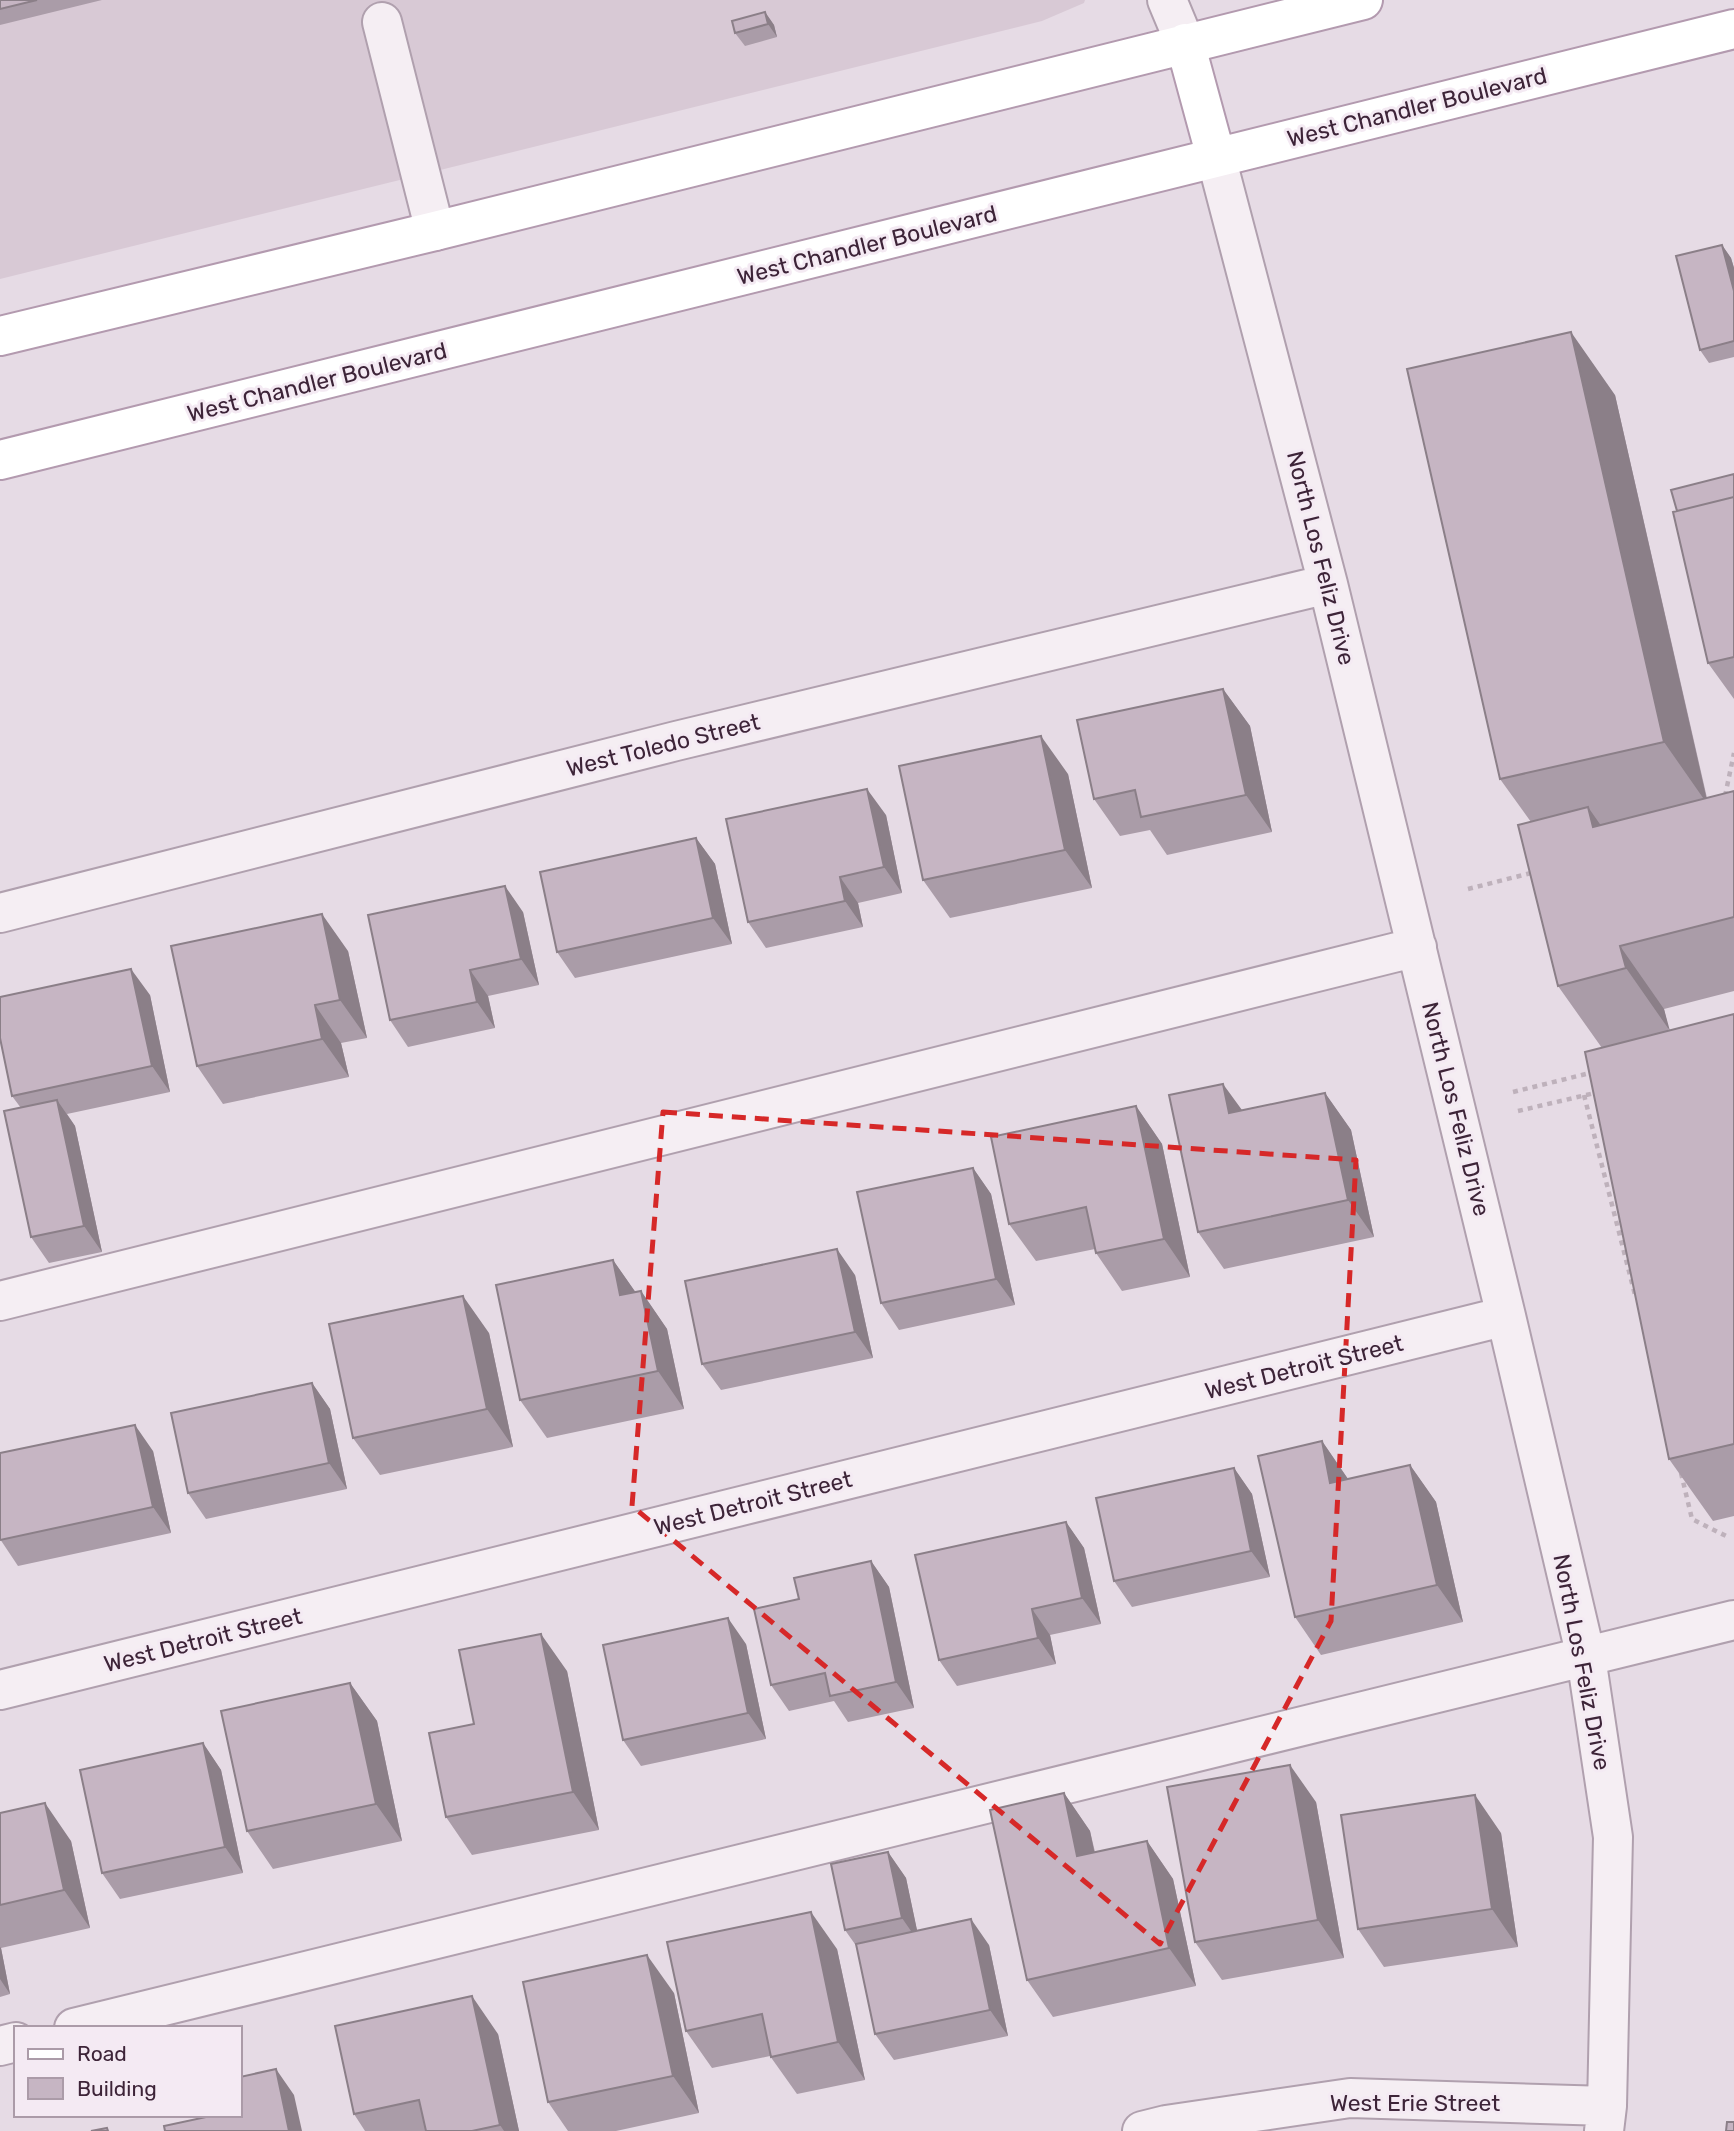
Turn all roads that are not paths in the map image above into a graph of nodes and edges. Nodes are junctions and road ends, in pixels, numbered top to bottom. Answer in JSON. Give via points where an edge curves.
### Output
{"nodes":[{"id":1,"x":1167,"y":0,"type":"edge"},
{"id":2,"x":1363,"y":0,"type":"edge"},
{"id":3,"x":382,"y":22,"type":"dead end"},
{"id":4,"x":1734,"y":29,"type":"edge"},
{"id":5,"x":1185,"y":43,"type":"junction"},
{"id":6,"x":1216,"y":157,"type":"junction"},
{"id":7,"x":435,"y":231,"type":"junction"},
{"id":8,"x":0,"y":336,"type":"edge"},
{"id":9,"x":0,"y":460,"type":"edge"},
{"id":10,"x":1328,"y":584,"type":"junction"},
{"id":11,"x":0,"y":913,"type":"edge"},
{"id":12,"x":1417,"y":947,"type":"junction"},
{"id":13,"x":0,"y":1301,"type":"edge"},
{"id":14,"x":1507,"y":1316,"type":"junction"},
{"id":15,"x":1734,"y":1620,"type":"edge"},
{"id":16,"x":1586,"y":1657,"type":"junction"},
{"id":17,"x":0,"y":1690,"type":"edge"},
{"id":18,"x":82,"y":2026,"type":"edge"},
{"id":19,"x":1605,"y":2119,"type":"edge"},
{"id":20,"x":1158,"y":2129,"type":"edge"}],
"edges":[{"from":1,"to":5,"type":"street"},
{"from":2,"to":5,"type":"main road"},
{"from":3,"to":7,"type":"street"},
{"from":4,"to":6,"type":"main road","name":"West Chandler Boulevard"},
{"from":5,"to":6,"type":"main road","name":"North Los Feliz Drive"},
{"from":5,"to":7,"type":"main road"},
{"from":6,"to":9,"type":"main road","name":"West Chandler Boulevard"},
{"from":6,"to":10,"type":"street","name":"North Los Feliz Drive"},
{"from":7,"to":8,"type":"main road"},
{"from":10,"to":11,"type":"street","name":"West Toledo Street","via":[[676,741]]},
{"from":10,"to":12,"type":"street","name":"North Los Feliz Drive"},
{"from":12,"to":13,"type":"street"},
{"from":12,"to":14,"type":"street","name":"North Los Feliz Drive"},
{"from":14,"to":16,"type":"street","name":"North Los Feliz Drive"},
{"from":14,"to":17,"type":"street","name":"West Detroit Street"},
{"from":15,"to":16,"type":"street"},
{"from":16,"to":18,"type":"street"},
{"from":16,"to":19,"type":"street","name":"North Los Feliz Drive","via":[[1613,1837]]},
{"from":19,"to":20,"type":"street","name":"West Erie Street","via":[[1350,2098]]}]}
